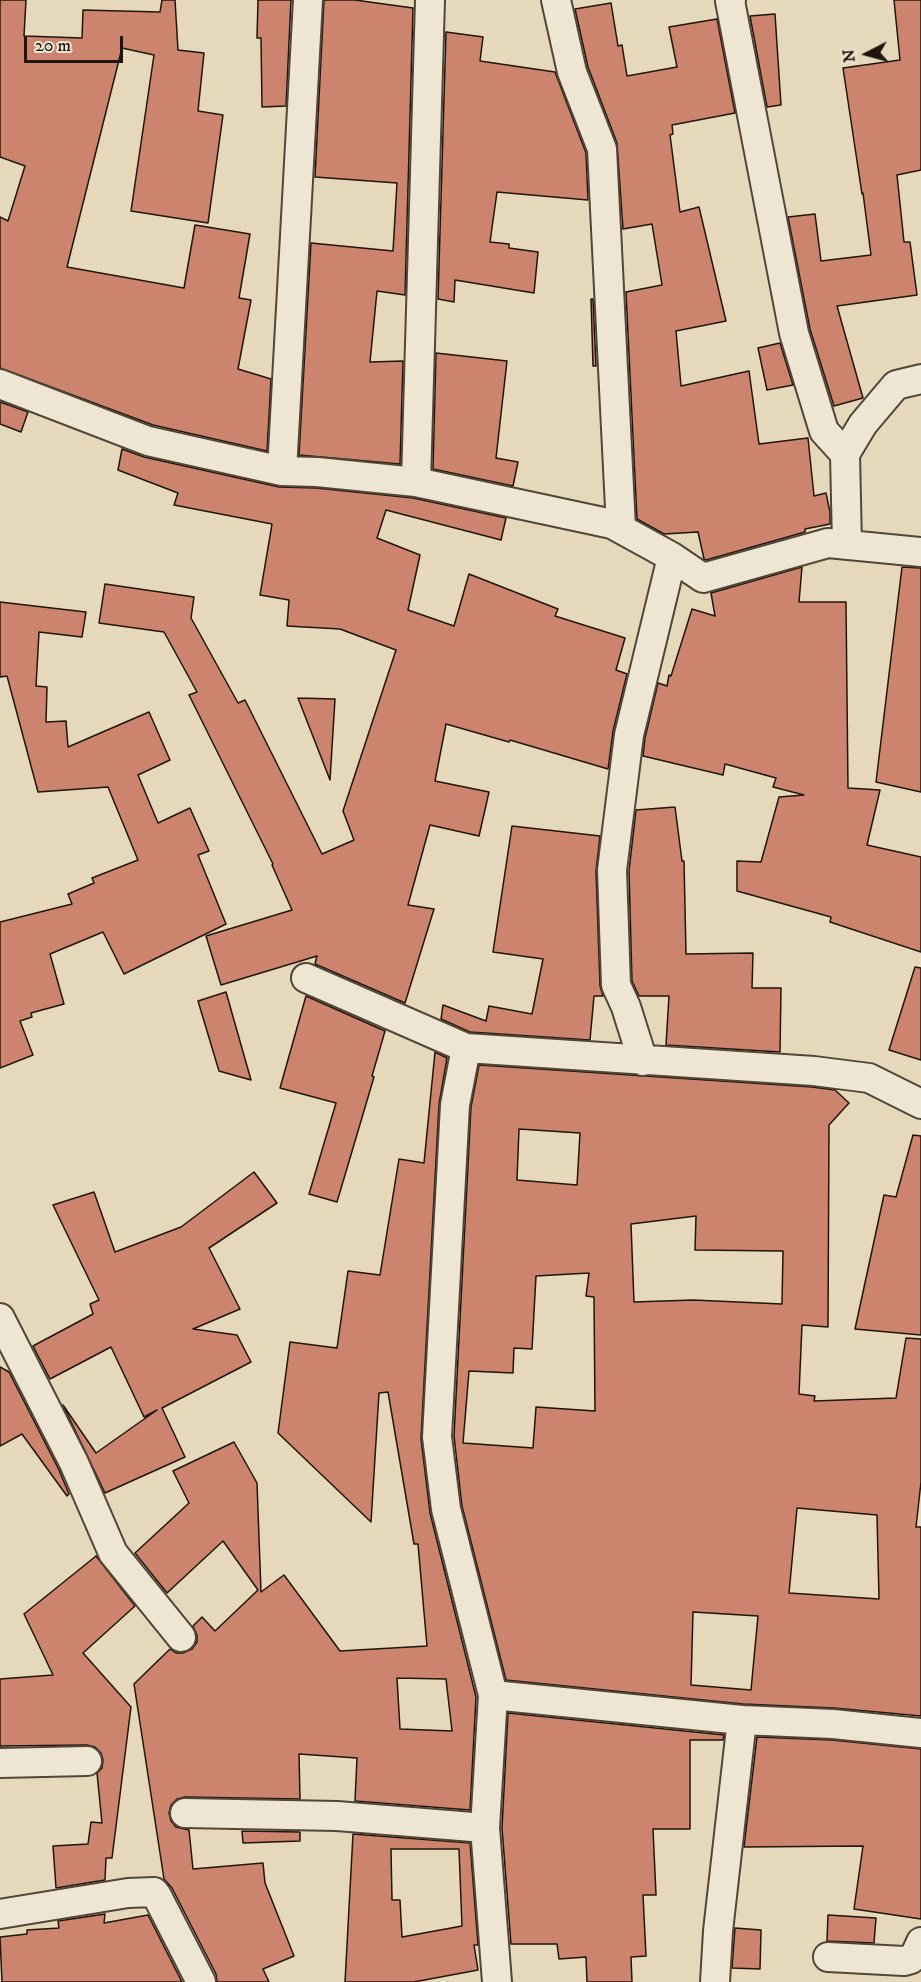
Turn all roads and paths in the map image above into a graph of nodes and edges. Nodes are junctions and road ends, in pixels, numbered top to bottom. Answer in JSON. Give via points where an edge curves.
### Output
{"nodes":[{"id":1,"x":308,"y":0,"type":"edge"},
{"id":2,"x":429,"y":0,"type":"edge"},
{"id":3,"x":556,"y":0,"type":"edge"},
{"id":4,"x":731,"y":0,"type":"edge"},
{"id":5,"x":921,"y":379,"type":"edge"},
{"id":6,"x":0,"y":384,"type":"edge"},
{"id":7,"x":845,"y":453,"type":"junction"},
{"id":8,"x":282,"y":471,"type":"junction"},
{"id":9,"x":416,"y":482,"type":"junction"},
{"id":10,"x":621,"y":528,"type":"junction"},
{"id":11,"x":847,"y":545,"type":"junction"},
{"id":12,"x":921,"y":552,"type":"edge"},
{"id":13,"x":672,"y":557,"type":"junction"},
{"id":14,"x":306,"y":978,"type":"dead end"},
{"id":15,"x":466,"y":1048,"type":"junction"},
{"id":16,"x":643,"y":1061,"type":"junction"},
{"id":17,"x":921,"y":1104,"type":"edge"},
{"id":18,"x":0,"y":1318,"type":"edge"},
{"id":19,"x":181,"y":1637,"type":"dead end"},
{"id":20,"x":493,"y":1695,"type":"junction"},
{"id":21,"x":742,"y":1720,"type":"junction"},
{"id":22,"x":921,"y":1733,"type":"edge"},
{"id":23,"x":87,"y":1761,"type":"dead end"},
{"id":24,"x":0,"y":1764,"type":"edge"},
{"id":25,"x":184,"y":1813,"type":"dead end"},
{"id":26,"x":486,"y":1828,"type":"junction"},
{"id":27,"x":0,"y":1914,"type":"edge"},
{"id":28,"x":921,"y":1942,"type":"edge"},
{"id":29,"x":828,"y":1957,"type":"dead end"},
{"id":30,"x":201,"y":1982,"type":"edge"},
{"id":31,"x":497,"y":1982,"type":"edge"},
{"id":32,"x":715,"y":1982,"type":"edge"}],
"edges":[{"from":1,"to":8,"type":"street"},
{"from":2,"to":9,"type":"street"},
{"from":3,"to":10,"type":"street","via":[[573,72],[602,149]]},
{"from":4,"to":7,"type":"street","via":[[794,333],[824,431]]},
{"from":5,"to":7,"type":"street","via":[[896,385]]},
{"from":6,"to":8,"type":"street","via":[[148,441]]},
{"from":7,"to":11,"type":"street"},
{"from":8,"to":9,"type":"street"},
{"from":9,"to":10,"type":"street"},
{"from":10,"to":13,"type":"street"},
{"from":11,"to":12,"type":"street"},
{"from":11,"to":13,"type":"street","via":[[828,543],[703,578]]},
{"from":13,"to":16,"type":"street","via":[[629,735],[612,870],[616,985]]},
{"from":14,"to":15,"type":"street"},
{"from":15,"to":16,"type":"street"},
{"from":15,"to":20,"type":"street","via":[[456,1105],[437,1437],[446,1509]]},
{"from":16,"to":17,"type":"street","via":[[869,1078]]},
{"from":18,"to":19,"type":"street","via":[[74,1463],[113,1553]]},
{"from":20,"to":21,"type":"street"},
{"from":20,"to":26,"type":"street"},
{"from":21,"to":22,"type":"street"},
{"from":21,"to":32,"type":"street"},
{"from":23,"to":24,"type":"street"},
{"from":25,"to":26,"type":"street","via":[[337,1816]]},
{"from":26,"to":31,"type":"street"},
{"from":27,"to":30,"type":"street","via":[[154,1892]]},
{"from":28,"to":29,"type":"street","via":[[915,1955],[904,1961]]}]}
